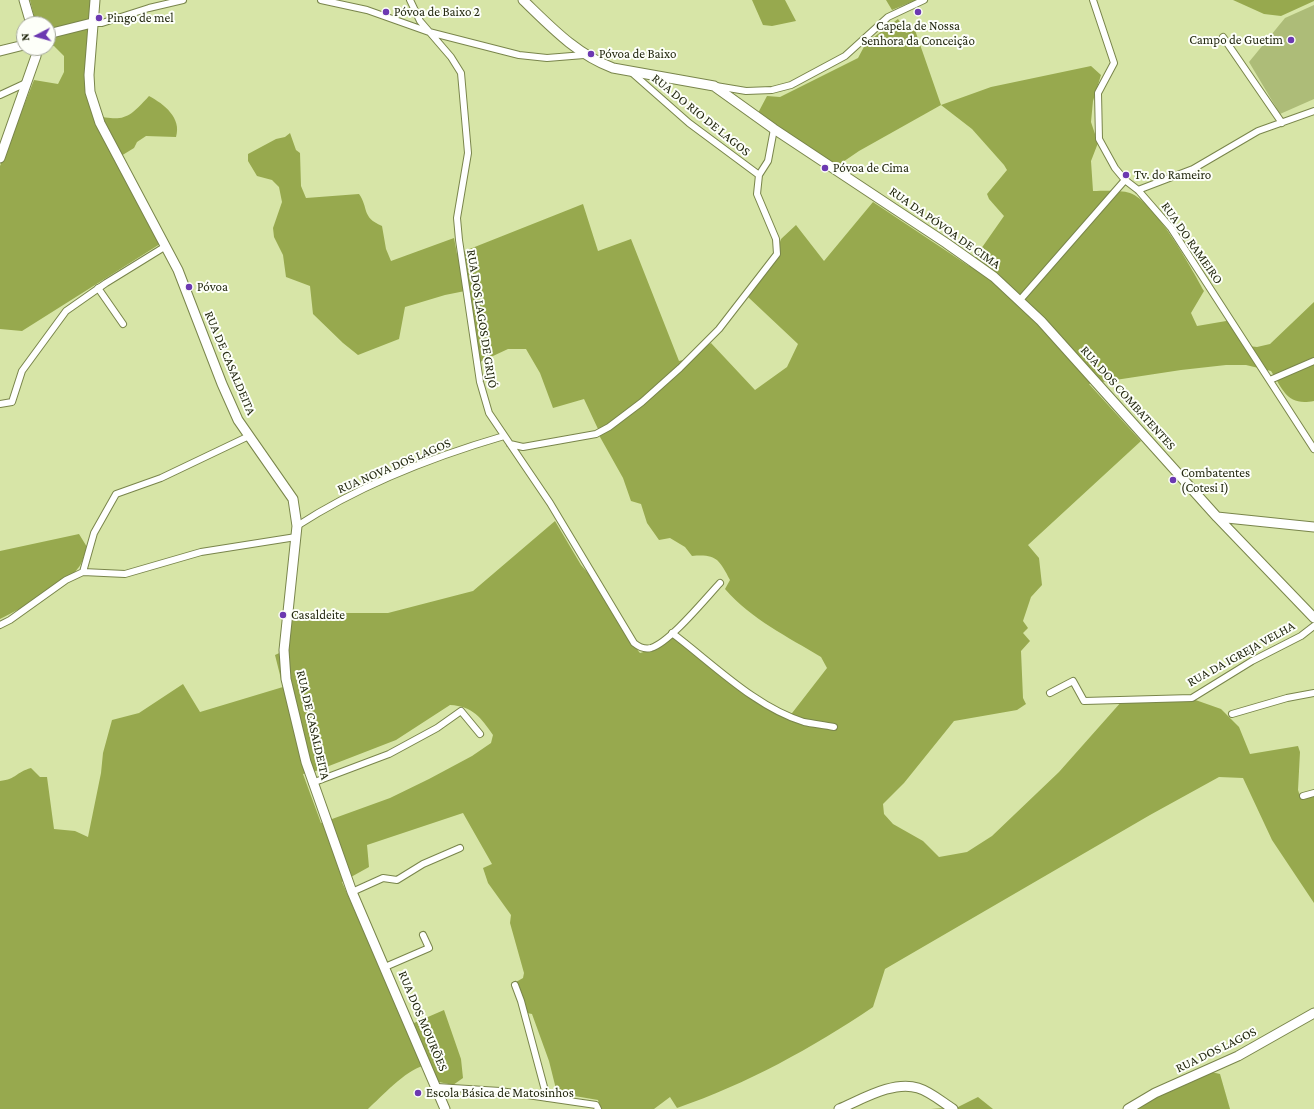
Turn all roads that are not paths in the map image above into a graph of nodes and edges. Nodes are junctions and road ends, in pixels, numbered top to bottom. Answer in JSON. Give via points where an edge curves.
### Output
{"nodes":[{"id":1,"x":24,"y":0,"type":"edge"},
{"id":2,"x":95,"y":0,"type":"edge"},
{"id":3,"x":183,"y":0,"type":"edge"},
{"id":4,"x":321,"y":0,"type":"edge"},
{"id":5,"x":410,"y":0,"type":"edge"},
{"id":6,"x":523,"y":0,"type":"edge"},
{"id":7,"x":924,"y":0,"type":"edge"},
{"id":8,"x":1093,"y":0,"type":"edge"},
{"id":9,"x":149,"y":1,"type":"edge"},
{"id":10,"x":149,"y":8,"type":"junction"},
{"id":11,"x":29,"y":16,"type":"edge"},
{"id":12,"x":92,"y":23,"type":"junction"},
{"id":13,"x":56,"y":32,"type":"edge"},
{"id":14,"x":429,"y":32,"type":"junction"},
{"id":15,"x":1223,"y":37,"type":"dead end"},
{"id":16,"x":16,"y":47,"type":"edge"},
{"id":17,"x":0,"y":51,"type":"edge"},
{"id":18,"x":584,"y":55,"type":"junction"},
{"id":19,"x":34,"y":56,"type":"edge"},
{"id":20,"x":630,"y":71,"type":"junction"},
{"id":21,"x":26,"y":83,"type":"junction"},
{"id":22,"x":714,"y":86,"type":"junction"},
{"id":23,"x":0,"y":95,"type":"edge"},
{"id":24,"x":1314,"y":111,"type":"edge"},
{"id":25,"x":1282,"y":123,"type":"junction"},
{"id":26,"x":774,"y":129,"type":"junction"},
{"id":27,"x":0,"y":158,"type":"edge"},
{"id":28,"x":759,"y":175,"type":"junction"},
{"id":29,"x":1125,"y":180,"type":"junction"},
{"id":30,"x":1138,"y":190,"type":"junction"},
{"id":31,"x":166,"y":246,"type":"junction"},
{"id":32,"x":98,"y":288,"type":"junction"},
{"id":33,"x":1020,"y":300,"type":"junction"},
{"id":34,"x":123,"y":324,"type":"dead end"},
{"id":35,"x":1314,"y":361,"type":"edge"},
{"id":36,"x":1270,"y":380,"type":"junction"},
{"id":37,"x":0,"y":404,"type":"edge"},
{"id":38,"x":249,"y":436,"type":"junction"},
{"id":39,"x":504,"y":436,"type":"junction"},
{"id":40,"x":510,"y":444,"type":"junction"},
{"id":41,"x":1314,"y":449,"type":"edge"},
{"id":42,"x":1217,"y":517,"type":"junction"},
{"id":43,"x":297,"y":526,"type":"junction"},
{"id":44,"x":1314,"y":527,"type":"edge"},
{"id":45,"x":296,"y":537,"type":"junction"},
{"id":46,"x":83,"y":572,"type":"junction"},
{"id":47,"x":720,"y":583,"type":"dead end"},
{"id":48,"x":1314,"y":618,"type":"edge"},
{"id":49,"x":0,"y":625,"type":"edge"},
{"id":50,"x":1314,"y":626,"type":"edge"},
{"id":51,"x":672,"y":633,"type":"junction"},
{"id":52,"x":1050,"y":693,"type":"dead end"},
{"id":53,"x":1314,"y":693,"type":"edge"},
{"id":54,"x":1232,"y":714,"type":"dead end"},
{"id":55,"x":834,"y":727,"type":"dead end"},
{"id":56,"x":480,"y":734,"type":"dead end"},
{"id":57,"x":312,"y":783,"type":"junction"},
{"id":58,"x":1314,"y":794,"type":"edge"},
{"id":59,"x":1303,"y":796,"type":"dead end"},
{"id":60,"x":460,"y":848,"type":"dead end"},
{"id":61,"x":352,"y":892,"type":"junction"},
{"id":62,"x":423,"y":935,"type":"dead end"},
{"id":63,"x":385,"y":967,"type":"junction"},
{"id":64,"x":514,"y":985,"type":"dead end"},
{"id":65,"x":1314,"y":1013,"type":"edge"},
{"id":66,"x":437,"y":1088,"type":"junction"},
{"id":67,"x":547,"y":1098,"type":"junction"},
{"id":68,"x":445,"y":1109,"type":"edge"},
{"id":69,"x":598,"y":1109,"type":"edge"},
{"id":70,"x":839,"y":1109,"type":"edge"},
{"id":71,"x":953,"y":1109,"type":"edge"},
{"id":72,"x":1128,"y":1109,"type":"edge"}],
"edges":[{"from":1,"to":11,"type":"street"},
{"from":2,"to":12,"type":"street","name":"RUA DE CASALDEITA"},
{"from":3,"to":10,"type":"street"},
{"from":4,"to":14,"type":"street","via":[[367,10]]},
{"from":5,"to":14,"type":"street","name":"RUA DOS LAGOS DE GRIJÓ","via":[[420,21]]},
{"from":6,"to":18,"type":"street","name":"RUA DA PÓVOA DE CIMA","via":[[561,37]]},
{"from":7,"to":22,"type":"street","via":[[888,17],[845,56],[791,85],[772,90],[746,91]]},
{"from":8,"to":29,"type":"street","name":"RUA DO RAMEIRO","via":[[1114,63],[1098,93],[1099,139],[1115,168]]},
{"from":9,"to":10,"type":"street"},
{"from":10,"to":12,"type":"street","via":[[102,23]]},
{"from":12,"to":13,"type":"street"},
{"from":12,"to":31,"type":"street","name":"RUA DE CASALDEITA","via":[[89,75],[94,107],[100,123]]},
{"from":14,"to":18,"type":"street","via":[[519,55],[547,58]]},
{"from":14,"to":39,"type":"street","name":"RUA DOS LAGOS DE GRIJÓ","via":[[461,73],[468,153],[457,218],[459,240],[480,382],[489,413]]},
{"from":15,"to":25,"type":"street"},
{"from":16,"to":17,"type":"street"},
{"from":18,"to":20,"type":"street","name":"RUA DA PÓVOA DE CIMA","via":[[613,68]]},
{"from":19,"to":21,"type":"street"},
{"from":20,"to":22,"type":"street","name":"RUA DA PÓVOA DE CIMA"},
{"from":20,"to":28,"type":"street","name":"RUA DO RIO DE LAGOS","via":[[689,123]]},
{"from":21,"to":23,"type":"street"},
{"from":21,"to":27,"type":"street"},
{"from":22,"to":26,"type":"street","name":"RUA DA PÓVOA DE CIMA"},
{"from":24,"to":25,"type":"street"},
{"from":25,"to":30,"type":"street","via":[[1258,131],[1193,169]]},
{"from":26,"to":28,"type":"street","name":"RUA DO RIO DE LAGOS","via":[[768,162]]},
{"from":26,"to":33,"type":"street","name":"RUA DA PÓVOA DE CIMA","via":[[946,243],[994,277]]},
{"from":28,"to":40,"type":"street","name":"RUA DO RIO DE LAGOS","via":[[757,194],[776,239],[777,254],[719,329],[642,402],[609,427],[596,434],[523,447]]},
{"from":29,"to":30,"type":"street","name":"RUA DO RAMEIRO"},
{"from":29,"to":33,"type":"street"},
{"from":30,"to":36,"type":"street","name":"RUA DO RAMEIRO","via":[[1171,228]]},
{"from":31,"to":32,"type":"street"},
{"from":31,"to":38,"type":"street","name":"RUA DE CASALDEITA","via":[[178,270],[222,384],[238,420]]},
{"from":32,"to":34,"type":"street"},
{"from":32,"to":37,"type":"street","via":[[66,310],[22,371],[12,402]]},
{"from":33,"to":42,"type":"street","name":"RUA DOS COMBATENTES","via":[[1063,344]]},
{"from":35,"to":36,"type":"street"},
{"from":36,"to":41,"type":"street","name":"RUA DO RAMEIRO"},
{"from":38,"to":43,"type":"street","name":"RUA DE CASALDEITA","via":[[290,492],[296,507]]},
{"from":38,"to":46,"type":"street","via":[[161,478],[116,494],[94,533]]},
{"from":39,"to":40,"type":"street","name":"RUA DOS LAGOS DE GRIJÓ"},
{"from":39,"to":43,"type":"street","name":"RUA NOVA DOS LAGOS","via":[[468,446],[376,482],[328,506]]},
{"from":40,"to":51,"type":"street","name":"RUA DOS LAGOS DE GRIJÓ","via":[[585,560],[634,643],[642,648],[652,648]]},
{"from":42,"to":44,"type":"street"},
{"from":42,"to":48,"type":"street","name":"RUA DOS COMBATENTES"},
{"from":43,"to":45,"type":"street","name":"RUA DE CASALDEITA"},
{"from":45,"to":46,"type":"street","via":[[201,552],[125,574]]},
{"from":45,"to":57,"type":"street","name":"RUA DE CASALDEITA","via":[[285,645],[286,672]]},
{"from":46,"to":49,"type":"street","via":[[66,580]]},
{"from":47,"to":51,"type":"street","name":"RUA DOS LAGOS DE GRIJÓ"},
{"from":50,"to":52,"type":"street","name":"RUA DA IGREJA VELHA","via":[[1301,636],[1252,661],[1192,698],[1084,701],[1073,681]]},
{"from":51,"to":55,"type":"street","via":[[772,708],[804,722]]},
{"from":53,"to":54,"type":"street"},
{"from":56,"to":57,"type":"street","via":[[461,711],[437,728],[389,754]]},
{"from":57,"to":61,"type":"street","name":"RUA DE CASALDEITA"},
{"from":58,"to":59,"type":"street"},
{"from":60,"to":61,"type":"street","via":[[423,864],[397,880],[383,878]]},
{"from":61,"to":63,"type":"street","name":"RUA DE CASALDEITA"},
{"from":62,"to":63,"type":"street","via":[[428,948]]},
{"from":63,"to":66,"type":"street","name":"RUA DOS MOURÕES"},
{"from":64,"to":67,"type":"street","via":[[521,1001]]},
{"from":65,"to":72,"type":"street","name":"RUA DOS LAGOS","via":[[1238,1056],[1155,1093]]},
{"from":66,"to":67,"type":"street","via":[[500,1091]]},
{"from":66,"to":68,"type":"street","name":"RUA DOS MOURÕES"},
{"from":67,"to":69,"type":"street","via":[[596,1105]]},
{"from":70,"to":71,"type":"street","via":[[905,1086],[927,1091]]}]}
